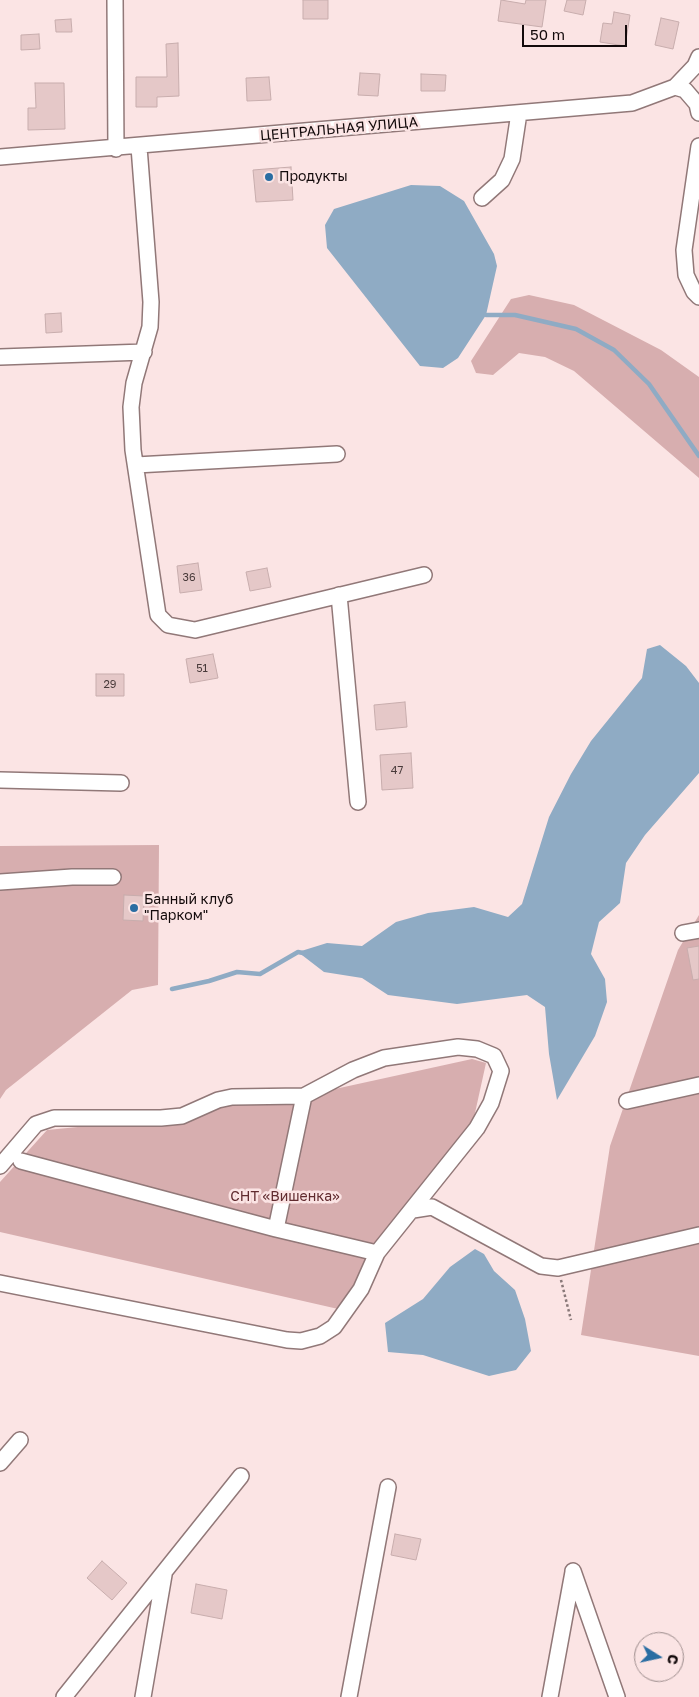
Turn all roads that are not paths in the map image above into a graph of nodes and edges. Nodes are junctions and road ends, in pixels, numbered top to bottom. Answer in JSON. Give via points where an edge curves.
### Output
{"nodes":[{"id":1,"x":115,"y":0,"type":"edge"},
{"id":2,"x":699,"y":57,"type":"edge"},
{"id":3,"x":675,"y":87,"type":"junction"},
{"id":4,"x":519,"y":113,"type":"junction"},
{"id":5,"x":699,"y":113,"type":"edge"},
{"id":6,"x":138,"y":146,"type":"junction"},
{"id":7,"x":699,"y":146,"type":"edge"},
{"id":8,"x":116,"y":149,"type":"junction"},
{"id":9,"x":0,"y":157,"type":"edge"},
{"id":10,"x":482,"y":198,"type":"dead end"},
{"id":11,"x":699,"y":297,"type":"edge"},
{"id":12,"x":144,"y":352,"type":"junction"},
{"id":13,"x":0,"y":357,"type":"edge"},
{"id":14,"x":337,"y":454,"type":"dead end"},
{"id":15,"x":136,"y":466,"type":"junction"},
{"id":16,"x":424,"y":575,"type":"dead end"},
{"id":17,"x":339,"y":595,"type":"junction"},
{"id":18,"x":0,"y":780,"type":"edge"},
{"id":19,"x":121,"y":783,"type":"dead end"},
{"id":20,"x":358,"y":802,"type":"dead end"},
{"id":21,"x":113,"y":877,"type":"dead end"},
{"id":22,"x":0,"y":882,"type":"edge"},
{"id":23,"x":699,"y":930,"type":"edge"},
{"id":24,"x":683,"y":933,"type":"dead end"},
{"id":25,"x":699,"y":1085,"type":"edge"},
{"id":26,"x":304,"y":1096,"type":"junction"},
{"id":27,"x":627,"y":1101,"type":"dead end"},
{"id":28,"x":21,"y":1161,"type":"dead end"},
{"id":29,"x":0,"y":1166,"type":"edge"},
{"id":30,"x":413,"y":1210,"type":"junction"},
{"id":31,"x":276,"y":1229,"type":"junction"},
{"id":32,"x":699,"y":1235,"type":"edge"},
{"id":33,"x":377,"y":1253,"type":"junction"},
{"id":34,"x":0,"y":1282,"type":"edge"},
{"id":35,"x":20,"y":1440,"type":"dead end"},
{"id":36,"x":0,"y":1463,"type":"edge"},
{"id":37,"x":241,"y":1476,"type":"dead end"},
{"id":38,"x":388,"y":1487,"type":"dead end"},
{"id":39,"x":165,"y":1573,"type":"junction"},
{"id":40,"x":64,"y":1697,"type":"edge"},
{"id":41,"x":143,"y":1697,"type":"edge"},
{"id":42,"x":349,"y":1697,"type":"edge"},
{"id":43,"x":550,"y":1697,"type":"edge"},
{"id":44,"x":617,"y":1697,"type":"edge"}],
"edges":[{"from":1,"to":8,"type":"street"},
{"from":2,"to":3,"type":"street"},
{"from":3,"to":4,"type":"street","name":"ЦЕНТРАЛЬНАЯ УЛИЦА","via":[[632,103]]},
{"from":3,"to":5,"type":"street","via":[[686,90],[697,104]]},
{"from":4,"to":6,"type":"street","name":"ЦЕНТРАЛЬНАЯ УЛИЦА"},
{"from":4,"to":10,"type":"street","via":[[512,159],[502,180]]},
{"from":6,"to":8,"type":"street","name":"ЦЕНТРАЛЬНАЯ УЛИЦА"},
{"from":6,"to":12,"type":"street","via":[[152,302]]},
{"from":7,"to":11,"type":"street","via":[[684,250],[686,275]]},
{"from":8,"to":9,"type":"street","name":"ЦЕНТРАЛЬНАЯ УЛИЦА"},
{"from":12,"to":13,"type":"street"},
{"from":12,"to":15,"type":"street","via":[[130,407]]},
{"from":14,"to":15,"type":"street"},
{"from":15,"to":17,"type":"street","via":[[158,614],[168,625],[195,630]]},
{"from":16,"to":17,"type":"street"},
{"from":17,"to":20,"type":"street"},
{"from":18,"to":19,"type":"street"},
{"from":21,"to":22,"type":"street"},
{"from":23,"to":24,"type":"street"},
{"from":25,"to":27,"type":"street"},
{"from":26,"to":29,"type":"street","via":[[232,1097],[182,1116],[161,1118],[54,1118],[36,1124]]},
{"from":26,"to":30,"type":"street","via":[[384,1058],[458,1047],[478,1049],[494,1056],[501,1071],[491,1103],[477,1128]]},
{"from":26,"to":31,"type":"street"},
{"from":28,"to":31,"type":"street"},
{"from":30,"to":32,"type":"street","via":[[432,1207],[541,1266],[558,1268]]},
{"from":30,"to":33,"type":"street"},
{"from":31,"to":33,"type":"street"},
{"from":33,"to":34,"type":"street","via":[[361,1290],[334,1327],[320,1336],[301,1341]]},
{"from":35,"to":36,"type":"street"},
{"from":37,"to":39,"type":"street"},
{"from":38,"to":42,"type":"street"},
{"from":39,"to":40,"type":"street"},
{"from":39,"to":41,"type":"street"},
{"from":43,"to":44,"type":"street","via":[[573,1571]]}]}
